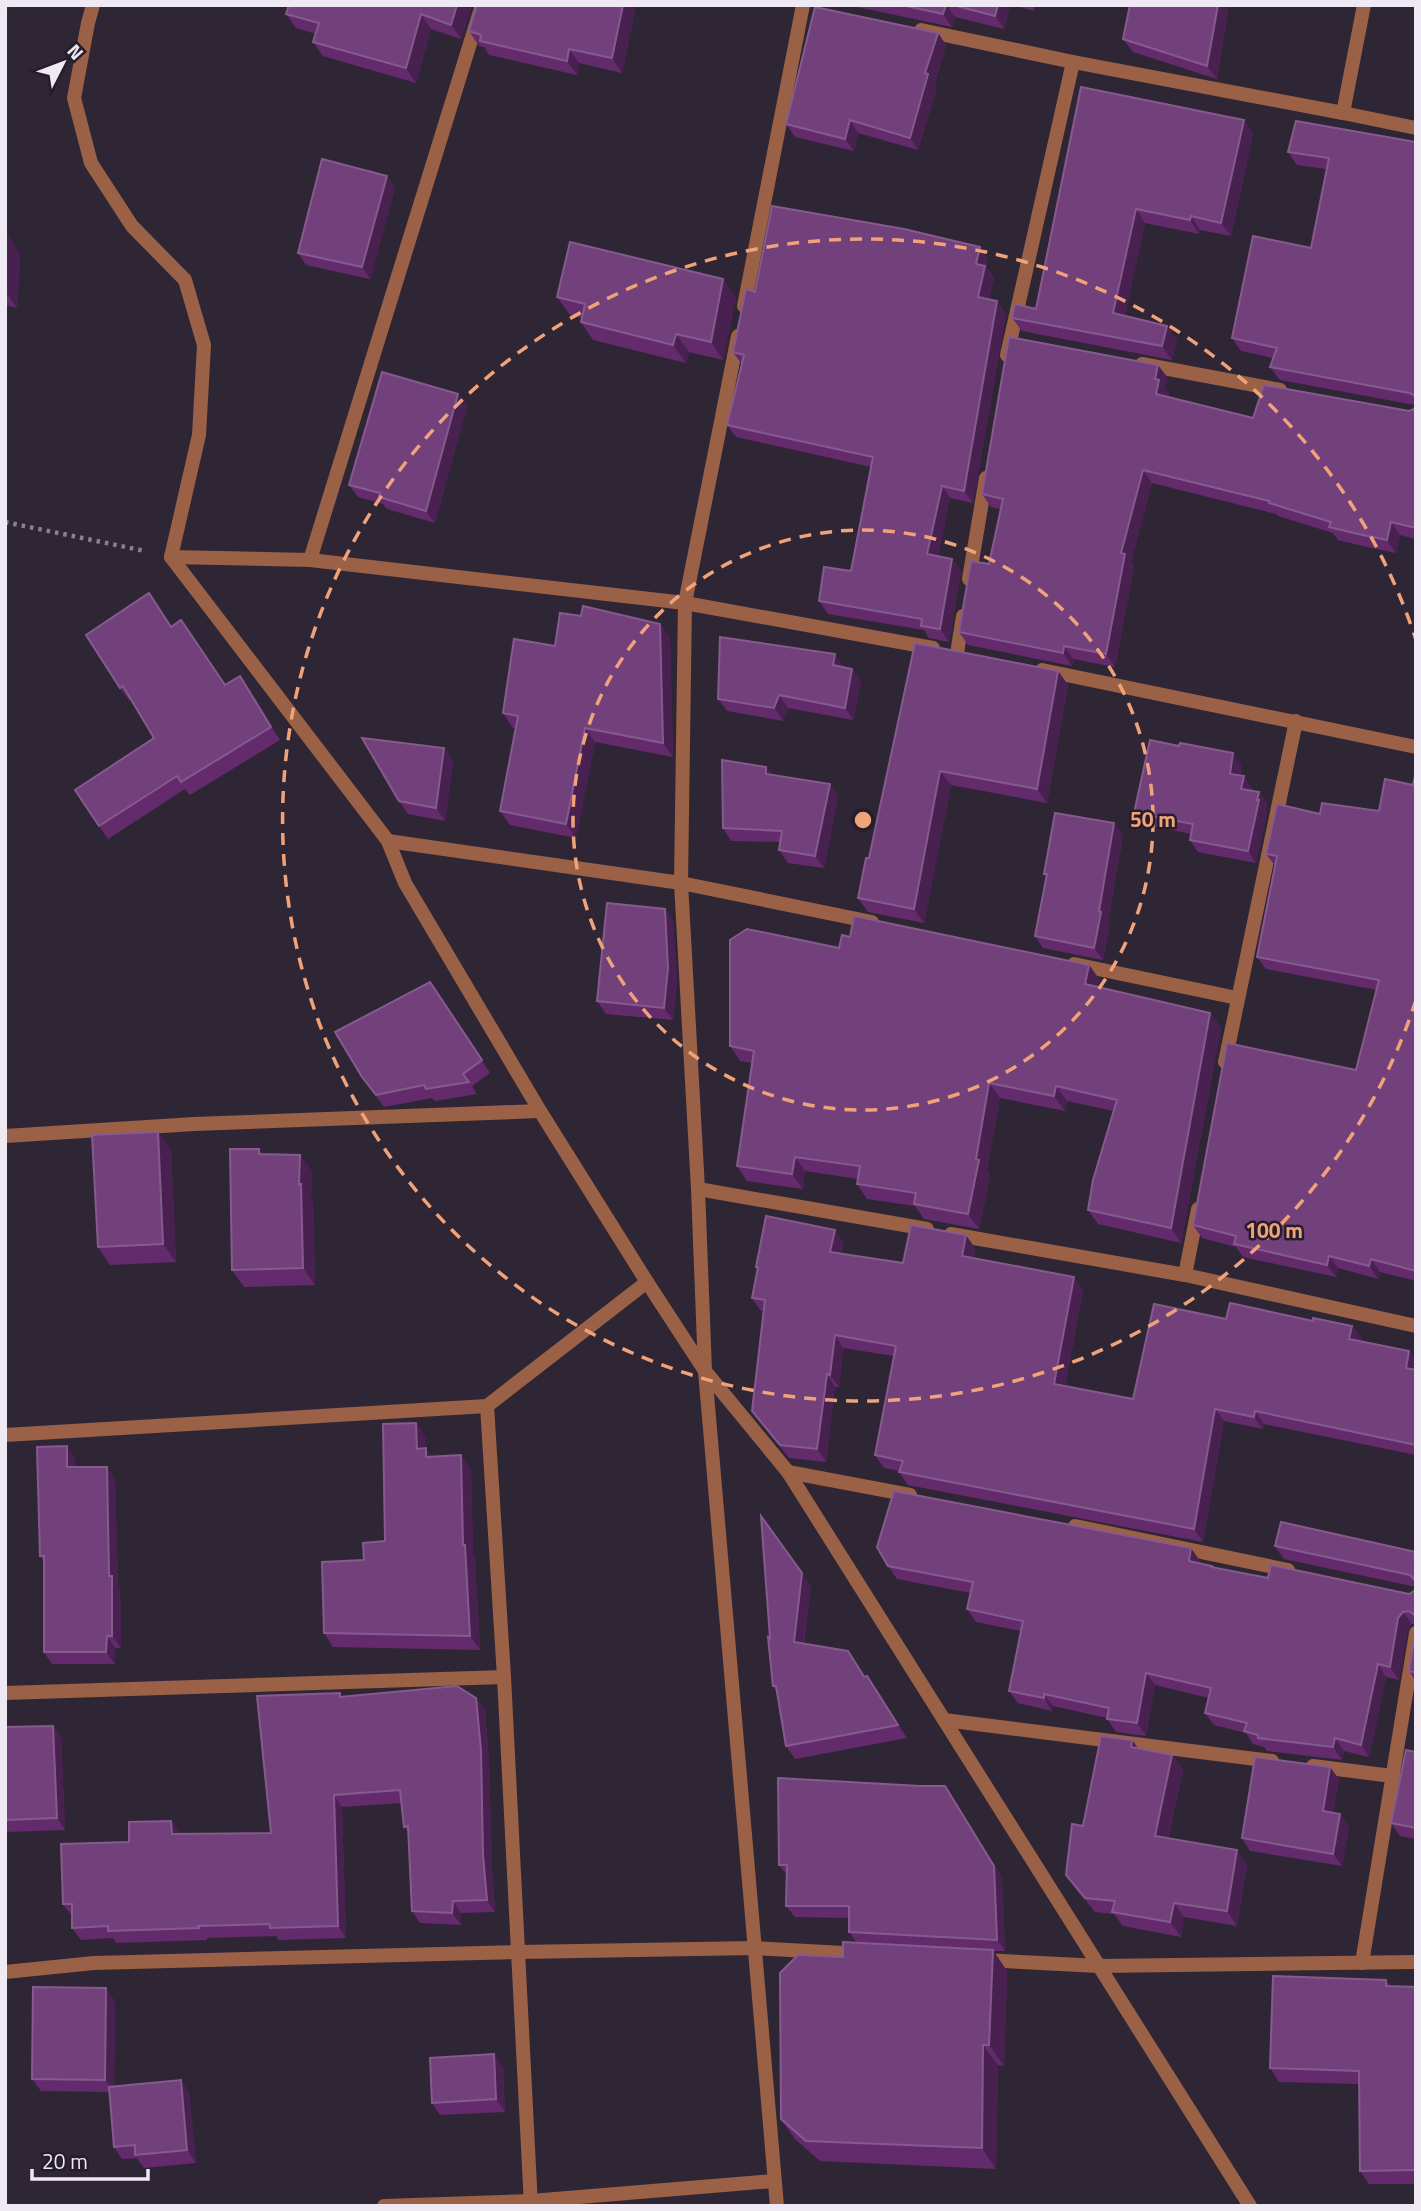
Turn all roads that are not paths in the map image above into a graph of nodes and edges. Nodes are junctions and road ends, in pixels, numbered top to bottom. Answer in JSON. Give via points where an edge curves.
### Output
{"nodes":[{"id":1,"x":93,"y":5,"type":"edge"},
{"id":2,"x":482,"y":5,"type":"edge"},
{"id":3,"x":1364,"y":5,"type":"edge"},
{"id":4,"x":805,"y":6,"type":"edge"},
{"id":5,"x":911,"y":28,"type":"edge"},
{"id":6,"x":1073,"y":62,"type":"junction"},
{"id":7,"x":1343,"y":113,"type":"junction"},
{"id":8,"x":1416,"y":128,"type":"edge"},
{"id":9,"x":1132,"y":362,"type":"edge"},
{"id":10,"x":1005,"y":366,"type":"edge"},
{"id":11,"x":1294,"y":393,"type":"edge"},
{"id":12,"x":989,"y":462,"type":"edge"},
{"id":13,"x":171,"y":557,"type":"junction"},
{"id":14,"x":310,"y":560,"type":"junction"},
{"id":15,"x":685,"y":603,"type":"junction"},
{"id":16,"x":1024,"y":666,"type":"edge"},
{"id":17,"x":1296,"y":721,"type":"junction"},
{"id":18,"x":1416,"y":747,"type":"edge"},
{"id":19,"x":388,"y":841,"type":"junction"},
{"id":20,"x":681,"y":883,"type":"junction"},
{"id":21,"x":884,"y":925,"type":"edge"},
{"id":22,"x":1061,"y":961,"type":"edge"},
{"id":23,"x":1237,"y":998,"type":"junction"},
{"id":24,"x":1222,"y":1077,"type":"edge"},
{"id":25,"x":540,"y":1111,"type":"junction"},
{"id":26,"x":5,"y":1136,"type":"edge"},
{"id":27,"x":698,"y":1189,"type":"junction"},
{"id":28,"x":1200,"y":1196,"type":"edge"},
{"id":29,"x":1185,"y":1275,"type":"junction"},
{"id":30,"x":647,"y":1282,"type":"junction"},
{"id":31,"x":1416,"y":1326,"type":"edge"},
{"id":32,"x":705,"y":1371,"type":"junction"},
{"id":33,"x":487,"y":1406,"type":"junction"},
{"id":34,"x":5,"y":1435,"type":"edge"},
{"id":35,"x":788,"y":1472,"type":"junction"},
{"id":36,"x":925,"y":1497,"type":"edge"},
{"id":37,"x":1062,"y":1523,"type":"edge"},
{"id":38,"x":1307,"y":1574,"type":"edge"},
{"id":39,"x":1416,"y":1633,"type":"edge"},
{"id":40,"x":504,"y":1677,"type":"junction"},
{"id":41,"x":5,"y":1693,"type":"edge"},
{"id":42,"x":944,"y":1720,"type":"junction"},
{"id":43,"x":1392,"y":1776,"type":"junction"},
{"id":44,"x":755,"y":1948,"type":"junction"},
{"id":45,"x":519,"y":1952,"type":"junction"},
{"id":46,"x":878,"y":1955,"type":"edge"},
{"id":47,"x":961,"y":1959,"type":"edge"},
{"id":48,"x":1416,"y":1962,"type":"edge"},
{"id":49,"x":1362,"y":1963,"type":"junction"},
{"id":50,"x":1099,"y":1966,"type":"junction"},
{"id":51,"x":5,"y":1972,"type":"edge"},
{"id":52,"x":774,"y":2181,"type":"junction"},
{"id":53,"x":531,"y":2203,"type":"edge"},
{"id":54,"x":384,"y":2206,"type":"edge"},
{"id":55,"x":777,"y":2206,"type":"edge"},
{"id":56,"x":1250,"y":2206,"type":"edge"}],
"edges":[{"from":1,"to":13,"type":"street","via":[[74,98],[91,163],[132,226],[185,280],[204,345],[199,435]]},
{"from":2,"to":14,"type":"street"},
{"from":3,"to":7,"type":"street"},
{"from":4,"to":15,"type":"street"},
{"from":5,"to":6,"type":"street"},
{"from":6,"to":7,"type":"street"},
{"from":6,"to":10,"type":"street","via":[[1017,341]]},
{"from":7,"to":8,"type":"street"},
{"from":9,"to":11,"type":"street"},
{"from":12,"to":15,"type":"street","via":[[963,654]]},
{"from":13,"to":14,"type":"street"},
{"from":13,"to":19,"type":"street"},
{"from":14,"to":15,"type":"street"},
{"from":15,"to":20,"type":"street"},
{"from":16,"to":17,"type":"street"},
{"from":17,"to":18,"type":"street"},
{"from":17,"to":23,"type":"street"},
{"from":19,"to":20,"type":"street"},
{"from":19,"to":25,"type":"street","via":[[405,883]]},
{"from":20,"to":21,"type":"street"},
{"from":20,"to":27,"type":"street"},
{"from":22,"to":23,"type":"street"},
{"from":23,"to":24,"type":"street"},
{"from":25,"to":26,"type":"street"},
{"from":25,"to":30,"type":"street"},
{"from":27,"to":29,"type":"street"},
{"from":27,"to":32,"type":"street"},
{"from":28,"to":29,"type":"street"},
{"from":29,"to":31,"type":"street"},
{"from":30,"to":32,"type":"street"},
{"from":30,"to":33,"type":"street"},
{"from":32,"to":35,"type":"street"},
{"from":32,"to":44,"type":"street"},
{"from":33,"to":34,"type":"street"},
{"from":33,"to":40,"type":"street"},
{"from":35,"to":36,"type":"street"},
{"from":35,"to":42,"type":"street"},
{"from":37,"to":38,"type":"street"},
{"from":39,"to":43,"type":"street"},
{"from":40,"to":41,"type":"street"},
{"from":40,"to":45,"type":"street"},
{"from":42,"to":43,"type":"street"},
{"from":42,"to":50,"type":"street"},
{"from":43,"to":49,"type":"street"},
{"from":44,"to":45,"type":"street"},
{"from":44,"to":46,"type":"street"},
{"from":44,"to":52,"type":"street"},
{"from":45,"to":51,"type":"street","via":[[94,1963]]},
{"from":45,"to":53,"type":"street"},
{"from":47,"to":50,"type":"street"},
{"from":48,"to":49,"type":"street"},
{"from":49,"to":50,"type":"street"},
{"from":50,"to":56,"type":"street"},
{"from":52,"to":53,"type":"street"},
{"from":52,"to":55,"type":"street"},
{"from":53,"to":54,"type":"street"}]}
